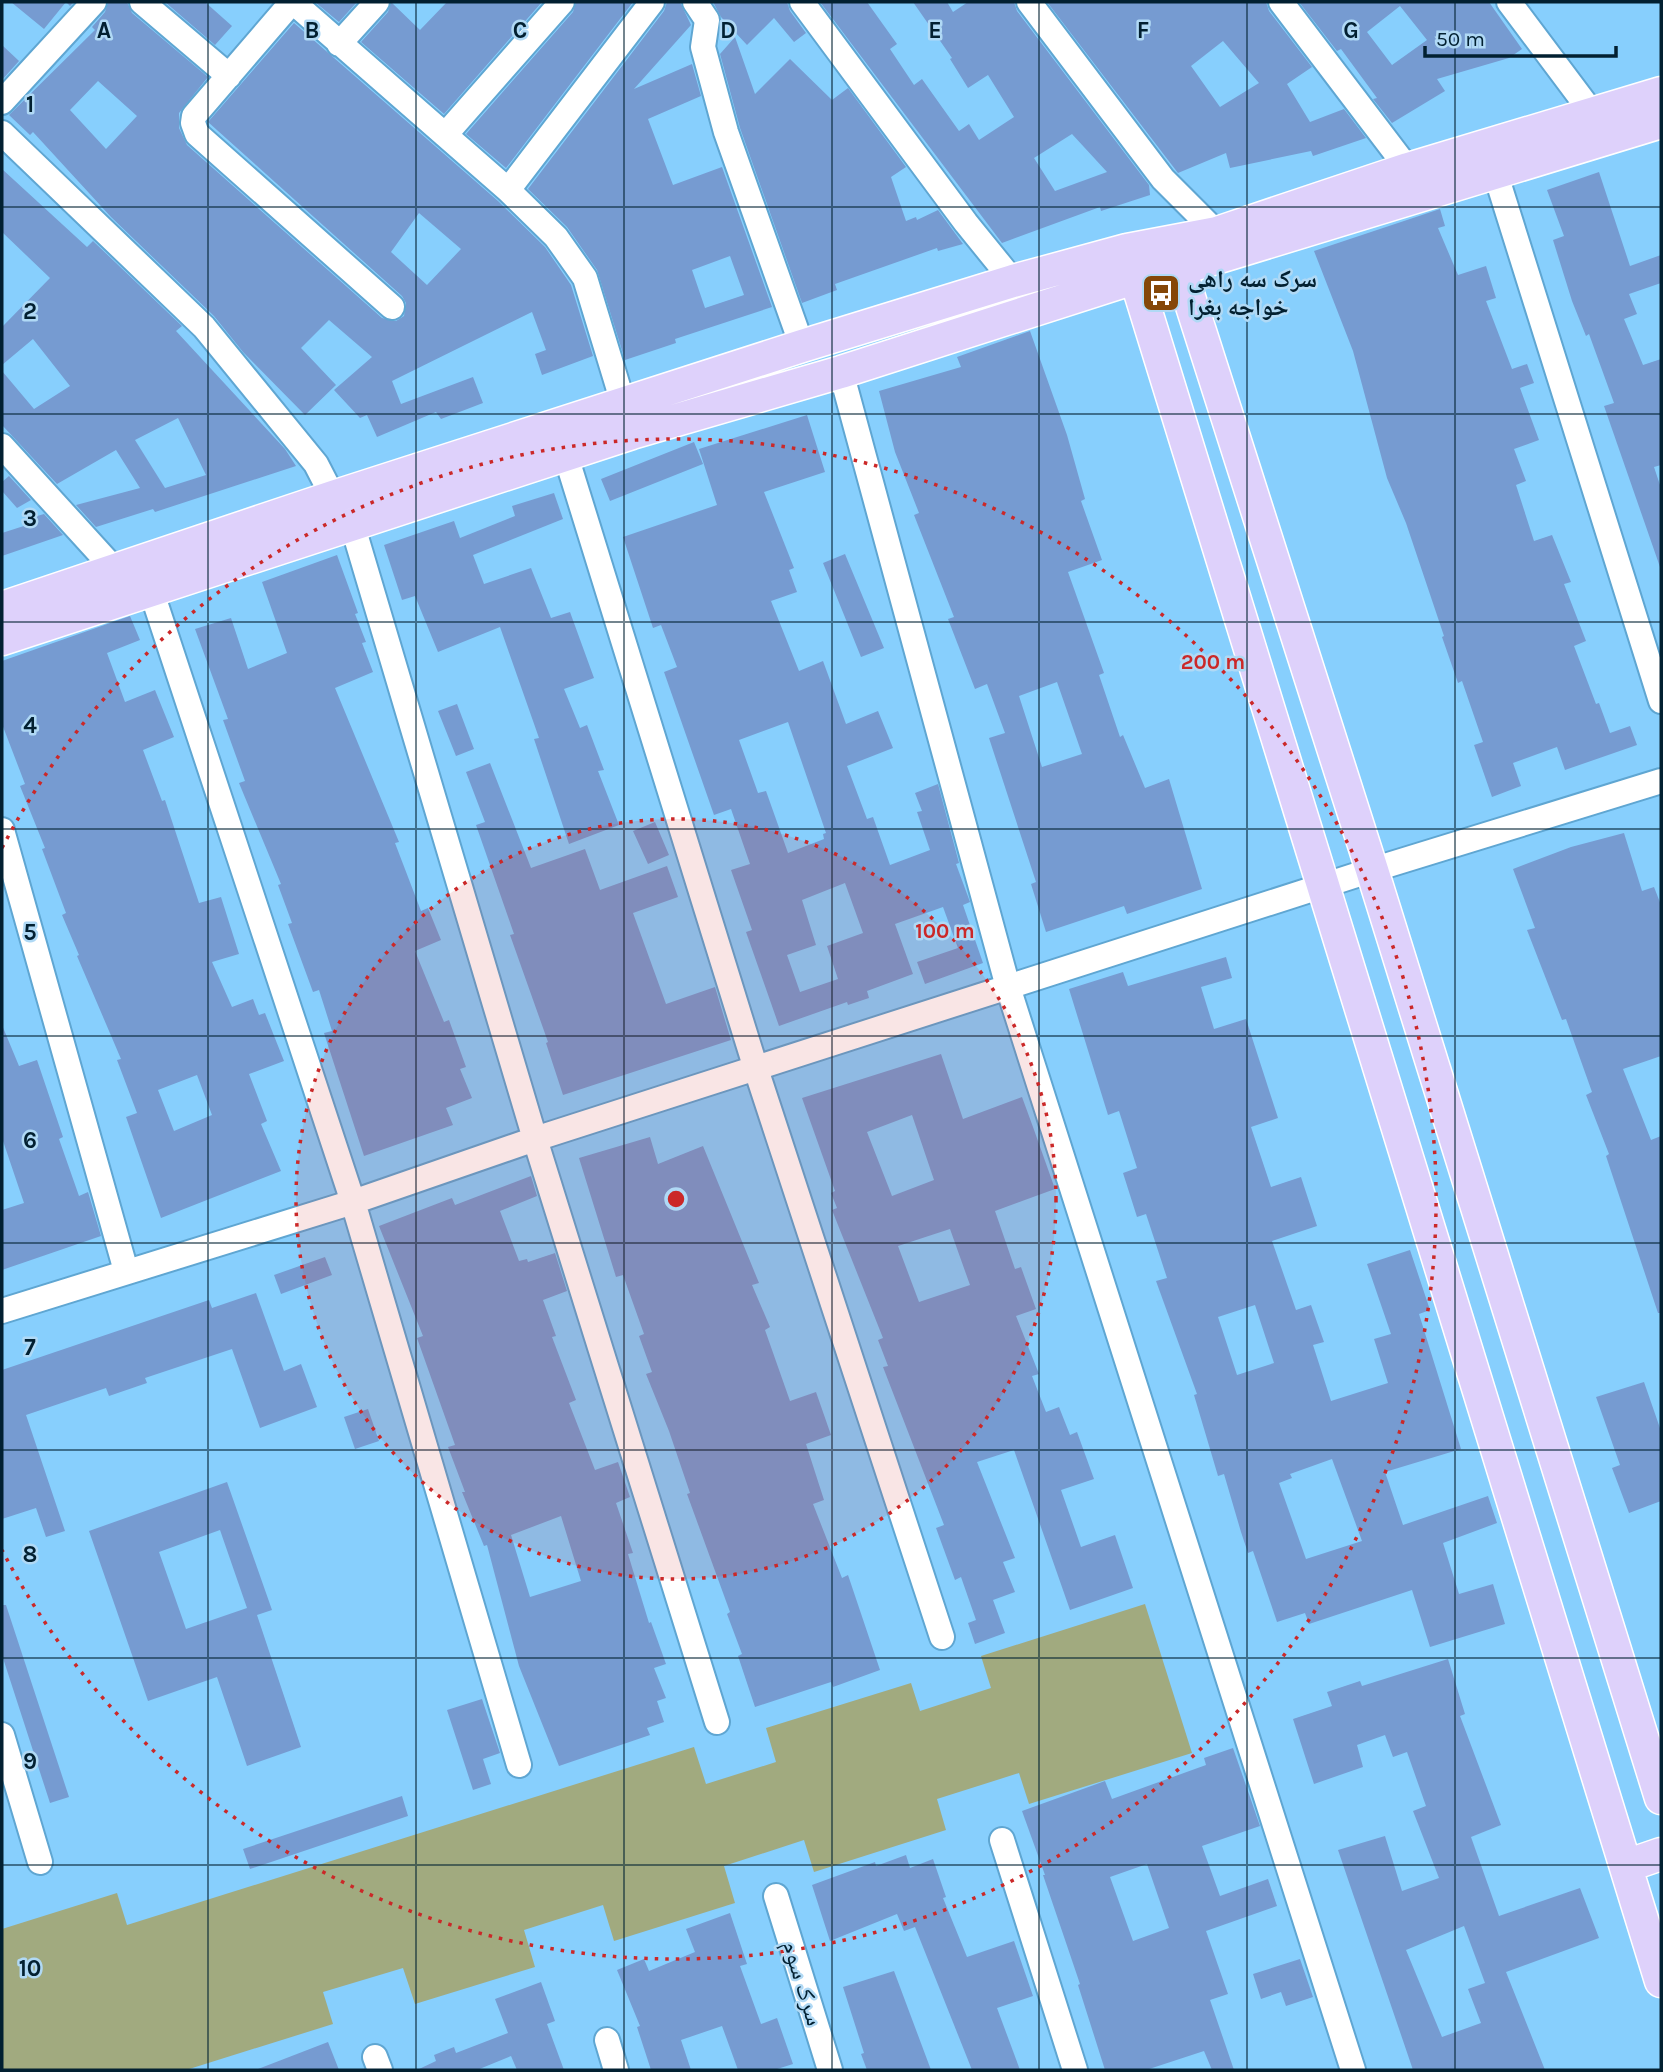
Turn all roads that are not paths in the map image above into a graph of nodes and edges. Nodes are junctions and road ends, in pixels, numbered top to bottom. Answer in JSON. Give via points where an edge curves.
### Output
{"nodes":[{"id":1,"x":94,"y":2,"type":"edge"},
{"id":2,"x":142,"y":2,"type":"edge"},
{"id":3,"x":292,"y":2,"type":"edge"},
{"id":4,"x":377,"y":2,"type":"edge"},
{"id":5,"x":562,"y":2,"type":"edge"},
{"id":6,"x":652,"y":2,"type":"edge"},
{"id":7,"x":695,"y":2,"type":"edge"},
{"id":8,"x":803,"y":2,"type":"edge"},
{"id":9,"x":1029,"y":2,"type":"edge"},
{"id":10,"x":1281,"y":2,"type":"edge"},
{"id":11,"x":1509,"y":2,"type":"edge"},
{"id":12,"x":340,"y":44,"type":"junction"},
{"id":13,"x":229,"y":76,"type":"junction"},
{"id":14,"x":1661,"y":93,"type":"edge"},
{"id":15,"x":2,"y":102,"type":"edge"},
{"id":16,"x":1593,"y":114,"type":"junction"},
{"id":17,"x":1661,"y":122,"type":"edge"},
{"id":18,"x":2,"y":133,"type":"edge"},
{"id":19,"x":445,"y":135,"type":"junction"},
{"id":20,"x":1408,"y":169,"type":"junction"},
{"id":21,"x":1496,"y":175,"type":"junction"},
{"id":22,"x":508,"y":190,"type":"junction"},
{"id":23,"x":1217,"y":233,"type":"junction"},
{"id":24,"x":1176,"y":256,"type":"junction"},
{"id":25,"x":1130,"y":264,"type":"junction"},
{"id":26,"x":1013,"y":281,"type":"junction"},
{"id":27,"x":392,"y":307,"type":"dead end"},
{"id":28,"x":802,"y":346,"type":"junction"},
{"id":29,"x":841,"y":372,"type":"junction"},
{"id":30,"x":623,"y":403,"type":"junction"},
{"id":31,"x":2,"y":446,"type":"edge"},
{"id":32,"x":566,"y":456,"type":"junction"},
{"id":33,"x":333,"y":497,"type":"junction"},
{"id":34,"x":353,"y":527,"type":"junction"},
{"id":35,"x":115,"y":570,"type":"junction"},
{"id":36,"x":151,"y":590,"type":"junction"},
{"id":37,"x":2,"y":608,"type":"edge"},
{"id":38,"x":2,"y":639,"type":"edge"},
{"id":39,"x":1661,"y":701,"type":"edge"},
{"id":40,"x":1661,"y":781,"type":"edge"},
{"id":41,"x":2,"y":830,"type":"edge"},
{"id":42,"x":1373,"y":870,"type":"junction"},
{"id":43,"x":1323,"y":886,"type":"junction"},
{"id":44,"x":1008,"y":987,"type":"junction"},
{"id":45,"x":756,"y":1069,"type":"junction"},
{"id":46,"x":535,"y":1139,"type":"junction"},
{"id":47,"x":353,"y":1202,"type":"junction"},
{"id":48,"x":126,"y":1271,"type":"junction"},
{"id":49,"x":2,"y":1311,"type":"edge"},
{"id":50,"x":942,"y":1637,"type":"dead end"},
{"id":51,"x":717,"y":1722,"type":"dead end"},
{"id":52,"x":2,"y":1735,"type":"edge"},
{"id":53,"x":1647,"y":1752,"type":"junction"},
{"id":54,"x":519,"y":1765,"type":"dead end"},
{"id":55,"x":1597,"y":1769,"type":"junction"},
{"id":56,"x":1661,"y":1798,"type":"edge"},
{"id":57,"x":1002,"y":1840,"type":"dead end"},
{"id":58,"x":1661,"y":1854,"type":"edge"},
{"id":59,"x":40,"y":1862,"type":"dead end"},
{"id":60,"x":1626,"y":1866,"type":"junction"},
{"id":61,"x":776,"y":1896,"type":"dead end"},
{"id":62,"x":1661,"y":1981,"type":"edge"},
{"id":63,"x":607,"y":2040,"type":"dead end"},
{"id":64,"x":616,"y":2070,"type":"edge"},
{"id":65,"x":830,"y":2070,"type":"edge"},
{"id":66,"x":1075,"y":2070,"type":"edge"},
{"id":67,"x":1353,"y":2070,"type":"edge"}],
"edges":[{"from":1,"to":15,"type":"street"},
{"from":2,"to":13,"type":"street"},
{"from":3,"to":12,"type":"street"},
{"from":3,"to":13,"type":"street"},
{"from":4,"to":12,"type":"street"},
{"from":5,"to":19,"type":"street"},
{"from":6,"to":22,"type":"street"},
{"from":7,"to":28,"type":"street","via":[[707,20],[703,47],[726,132]]},
{"from":8,"to":26,"type":"street"},
{"from":9,"to":23,"type":"street","via":[[1163,179]]},
{"from":10,"to":20,"type":"street"},
{"from":11,"to":16,"type":"street"},
{"from":12,"to":19,"type":"street"},
{"from":13,"to":27,"type":"street","via":[[194,116],[197,134]]},
{"from":14,"to":16,"type":"main road"},
{"from":16,"to":20,"type":"main road"},
{"from":17,"to":21,"type":"main road"},
{"from":18,"to":33,"type":"street","via":[[204,327],[316,464]]},
{"from":19,"to":22,"type":"street"},
{"from":20,"to":23,"type":"main road"},
{"from":21,"to":24,"type":"main road"},
{"from":21,"to":39,"type":"street"},
{"from":22,"to":30,"type":"street","via":[[556,237],[585,278]]},
{"from":23,"to":24,"type":"main road"},
{"from":24,"to":25,"type":"main road"},
{"from":24,"to":42,"type":"main road"},
{"from":25,"to":26,"type":"main road"},
{"from":25,"to":29,"type":"main road"},
{"from":25,"to":43,"type":"main road"},
{"from":26,"to":28,"type":"main road"},
{"from":28,"to":30,"type":"main road"},
{"from":29,"to":32,"type":"main road"},
{"from":29,"to":44,"type":"street"},
{"from":30,"to":33,"type":"main road"},
{"from":31,"to":35,"type":"street"},
{"from":32,"to":34,"type":"main road"},
{"from":32,"to":45,"type":"street"},
{"from":33,"to":35,"type":"main road"},
{"from":34,"to":36,"type":"main road"},
{"from":34,"to":46,"type":"street"},
{"from":35,"to":37,"type":"main road"},
{"from":36,"to":38,"type":"main road"},
{"from":36,"to":47,"type":"street"},
{"from":40,"to":42,"type":"street"},
{"from":41,"to":48,"type":"street"},
{"from":42,"to":43,"type":"street"},
{"from":42,"to":53,"type":"main road"},
{"from":43,"to":44,"type":"street"},
{"from":43,"to":55,"type":"main road"},
{"from":44,"to":45,"type":"street"},
{"from":44,"to":67,"type":"street"},
{"from":45,"to":46,"type":"street"},
{"from":45,"to":50,"type":"street"},
{"from":46,"to":47,"type":"street"},
{"from":46,"to":51,"type":"street"},
{"from":47,"to":48,"type":"street"},
{"from":47,"to":54,"type":"street"},
{"from":48,"to":49,"type":"street"},
{"from":52,"to":59,"type":"street"},
{"from":53,"to":55,"type":"main road"},
{"from":53,"to":56,"type":"main road"},
{"from":55,"to":60,"type":"main road"},
{"from":57,"to":66,"type":"street"},
{"from":58,"to":60,"type":"main road"},
{"from":60,"to":62,"type":"main road"},
{"from":61,"to":65,"type":"street","name":"سرک سوم"},
{"from":63,"to":64,"type":"street"}]}
